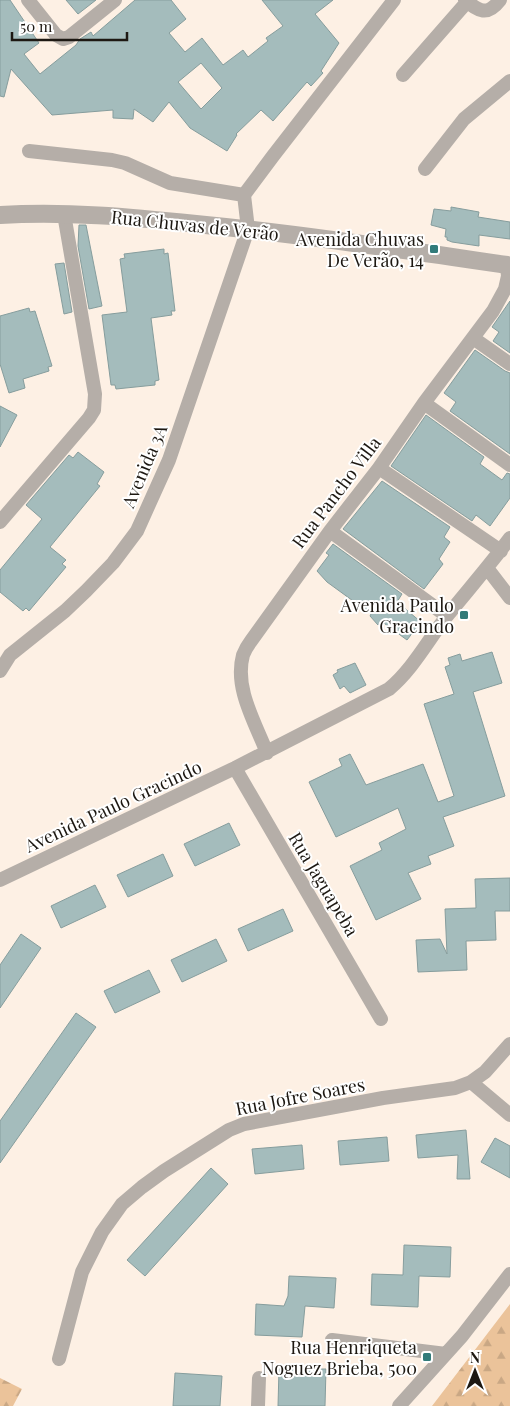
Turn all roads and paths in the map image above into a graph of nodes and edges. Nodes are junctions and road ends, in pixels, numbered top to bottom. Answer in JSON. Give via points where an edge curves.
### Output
{"nodes":[{"id":1,"x":28,"y":0,"type":"edge"},
{"id":2,"x":115,"y":0,"type":"edge"},
{"id":3,"x":394,"y":0,"type":"edge"},
{"id":4,"x":500,"y":0,"type":"edge"},
{"id":5,"x":466,"y":1,"type":"edge"},
{"id":6,"x":403,"y":75,"type":"dead end"},
{"id":7,"x":510,"y":81,"type":"edge"},
{"id":8,"x":30,"y":152,"type":"dead end"},
{"id":9,"x":426,"y":170,"type":"dead end"},
{"id":10,"x":244,"y":195,"type":"junction"},
{"id":11,"x":64,"y":214,"type":"junction"},
{"id":12,"x":0,"y":215,"type":"edge"},
{"id":13,"x":248,"y":229,"type":"junction"},
{"id":14,"x":509,"y":265,"type":"edge"},
{"id":15,"x":474,"y":338,"type":"junction"},
{"id":16,"x":510,"y":364,"type":"edge"},
{"id":17,"x":424,"y":403,"type":"junction"},
{"id":18,"x":510,"y":465,"type":"edge"},
{"id":19,"x":379,"y":468,"type":"junction"},
{"id":20,"x":0,"y":522,"type":"edge"},
{"id":21,"x":330,"y":531,"type":"junction"},
{"id":22,"x":510,"y":538,"type":"edge"},
{"id":23,"x":501,"y":551,"type":"junction"},
{"id":24,"x":488,"y":568,"type":"junction"},
{"id":25,"x":510,"y":598,"type":"edge"},
{"id":26,"x":447,"y":616,"type":"junction"},
{"id":27,"x":5,"y":653,"type":"edge"},
{"id":28,"x":0,"y":671,"type":"edge"},
{"id":29,"x":267,"y":753,"type":"junction"},
{"id":30,"x":235,"y":768,"type":"junction"},
{"id":31,"x":0,"y":880,"type":"edge"},
{"id":32,"x":381,"y":1019,"type":"dead end"},
{"id":33,"x":510,"y":1044,"type":"edge"},
{"id":34,"x":471,"y":1082,"type":"junction"},
{"id":35,"x":510,"y":1115,"type":"edge"},
{"id":36,"x":510,"y":1274,"type":"edge"},
{"id":37,"x":332,"y":1340,"type":"dead end"},
{"id":38,"x":446,"y":1354,"type":"junction"},
{"id":39,"x":59,"y":1359,"type":"dead end"},
{"id":40,"x":259,"y":1378,"type":"dead end"},
{"id":41,"x":258,"y":1406,"type":"edge"},
{"id":42,"x":399,"y":1406,"type":"edge"}],
"edges":[{"from":1,"to":2,"type":"street","via":[[56,35],[63,38]]},
{"from":3,"to":10,"type":"street"},
{"from":4,"to":5,"type":"street","via":[[487,11],[479,10]]},
{"from":5,"to":6,"type":"street"},
{"from":7,"to":9,"type":"street","via":[[464,119]]},
{"from":8,"to":10,"type":"street","via":[[112,160],[170,183]]},
{"from":10,"to":13,"type":"street"},
{"from":11,"to":12,"type":"street","name":"Rua Chuvas de Verão"},
{"from":11,"to":13,"type":"street","name":"Rua Chuvas de Verão","via":[[112,215]]},
{"from":11,"to":20,"type":"street","via":[[95,394],[94,410]]},
{"from":13,"to":14,"type":"street","name":"Rua Chuvas de Verão"},
{"from":13,"to":27,"type":"street","name":"Avenida 3A","via":[[169,460],[137,531],[113,563],[65,611]]},
{"from":14,"to":15,"type":"street","name":"Rua Pancho Villa","via":[[505,289]]},
{"from":15,"to":16,"type":"street"},
{"from":15,"to":17,"type":"street","name":"Rua Pancho Villa"},
{"from":17,"to":18,"type":"street"},
{"from":17,"to":19,"type":"street","name":"Rua Pancho Villa"},
{"from":19,"to":21,"type":"street","name":"Rua Pancho Villa"},
{"from":19,"to":23,"type":"street"},
{"from":21,"to":26,"type":"street"},
{"from":21,"to":29,"type":"street","name":"Rua Pancho Villa","via":[[244,654],[242,685]]},
{"from":22,"to":23,"type":"street","name":"Avenida Paulo Gracindo"},
{"from":23,"to":24,"type":"street","name":"Avenida Paulo Gracindo"},
{"from":24,"to":25,"type":"street"},
{"from":24,"to":26,"type":"street","name":"Avenida Paulo Gracindo"},
{"from":26,"to":29,"type":"street","name":"Avenida Paulo Gracindo","via":[[402,678],[389,689]]},
{"from":27,"to":28,"type":"street","name":"Avenida 3A"},
{"from":29,"to":30,"type":"street","name":"Avenida Paulo Gracindo"},
{"from":30,"to":31,"type":"street","name":"Avenida Paulo Gracindo"},
{"from":30,"to":32,"type":"street","name":"Rua Jaguapeba"},
{"from":33,"to":34,"type":"street","name":"Rua Jofre Soares","via":[[485,1072]]},
{"from":34,"to":35,"type":"street"},
{"from":34,"to":39,"type":"street","name":"Rua Jofre Soares","via":[[455,1088],[244,1124],[164,1171],[122,1204],[102,1232],[82,1272]]},
{"from":36,"to":38,"type":"street"},
{"from":37,"to":38,"type":"street"},
{"from":38,"to":42,"type":"street"},
{"from":40,"to":41,"type":"street"}]}
